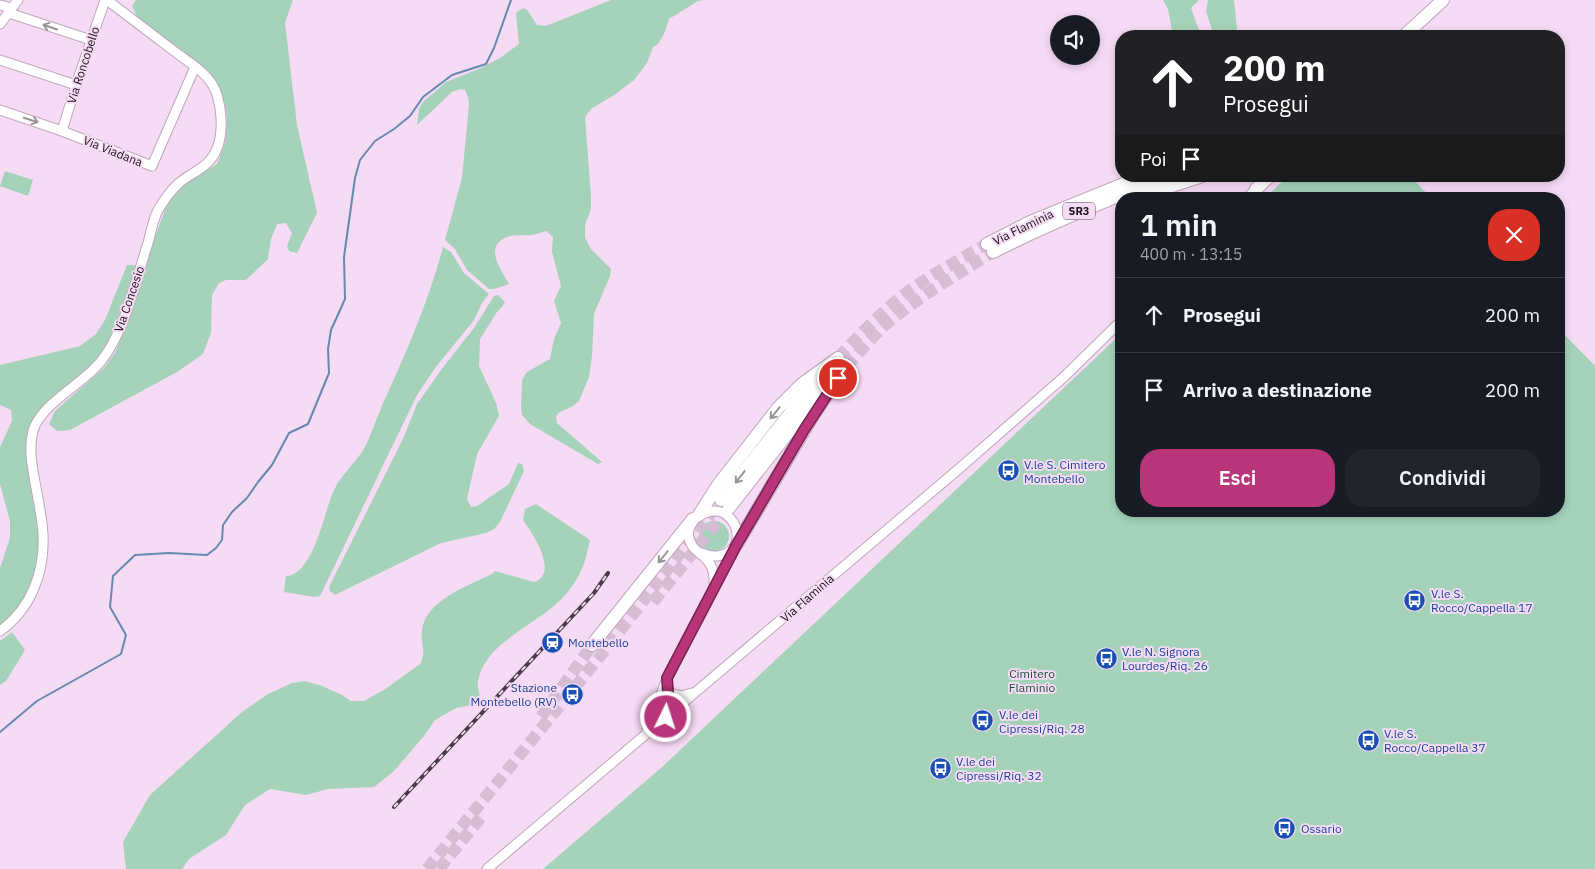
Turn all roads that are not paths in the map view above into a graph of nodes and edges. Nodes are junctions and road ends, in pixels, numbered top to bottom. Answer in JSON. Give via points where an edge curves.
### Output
{"nodes":[{"id":1,"x":18,"y":0,"type":"edge"},
{"id":2,"x":106,"y":0,"type":"edge"},
{"id":3,"x":1443,"y":0,"type":"edge"},
{"id":4,"x":1452,"y":0,"type":"edge"},
{"id":5,"x":0,"y":6,"type":"edge"},
{"id":6,"x":11,"y":11,"type":"junction"},
{"id":7,"x":0,"y":24,"type":"edge"},
{"id":8,"x":1410,"y":30,"type":"edge"},
{"id":9,"x":1420,"y":30,"type":"edge"},
{"id":10,"x":91,"y":40,"type":"junction"},
{"id":11,"x":0,"y":60,"type":"edge"},
{"id":12,"x":195,"y":67,"type":"junction"},
{"id":13,"x":76,"y":85,"type":"junction"},
{"id":14,"x":0,"y":110,"type":"edge"},
{"id":15,"x":62,"y":130,"type":"junction"},
{"id":16,"x":1129,"y":182,"type":"edge"},
{"id":17,"x":1154,"y":182,"type":"edge"},
{"id":18,"x":1184,"y":182,"type":"edge"},
{"id":19,"x":1128,"y":192,"type":"edge"},
{"id":20,"x":1153,"y":192,"type":"edge"},
{"id":21,"x":1115,"y":197,"type":"edge"},
{"id":22,"x":1115,"y":204,"type":"edge"},
{"id":23,"x":1085,"y":209,"type":"junction"},
{"id":24,"x":1115,"y":326,"type":"edge"},
{"id":25,"x":842,"y":362,"type":"junction"},
{"id":26,"x":725,"y":504,"type":"tunnel mouth"},
{"id":27,"x":696,"y":517,"type":"junction"},
{"id":28,"x":737,"y":544,"type":"junction"},
{"id":29,"x":699,"y":552,"type":"junction"},
{"id":30,"x":714,"y":588,"type":"junction"},
{"id":31,"x":0,"y":631,"type":"edge"},
{"id":32,"x":592,"y":645,"type":"tunnel mouth"},
{"id":33,"x":697,"y":690,"type":"junction"},
{"id":34,"x":664,"y":694,"type":"junction"},
{"id":35,"x":669,"y":715,"type":"junction"},
{"id":36,"x":644,"y":736,"type":"junction"},
{"id":37,"x":487,"y":869,"type":"edge"}],
"edges":[{"from":1,"to":6,"type":"street"},
{"from":2,"to":10,"type":"street","name":"Via Roncobello"},
{"from":2,"to":12,"type":"street","name":"Via Concesio"},
{"from":3,"to":8,"type":"highway"},
{"from":4,"to":9,"type":"highway"},
{"from":5,"to":6,"type":"street"},
{"from":6,"to":7,"type":"street"},
{"from":10,"to":6,"type":"street","one_way":true},
{"from":10,"to":13,"type":"street","name":"Via Roncobello"},
{"from":11,"to":13,"type":"street"},
{"from":12,"to":15,"type":"street","name":"Via Viadana","via":[[152,166]]},
{"from":12,"to":31,"type":"street","name":"Via Concesio","via":[[211,82],[216,94],[221,111],[219,145],[209,161],[176,186],[158,211],[125,314],[102,361],[52,405],[36,424],[31,451],[42,525],[42,562],[23,610]]},
{"from":13,"to":15,"type":"street","name":"Via Roncobello"},
{"from":14,"to":15,"type":"street","name":"Via Viadana","one_way":true},
{"from":16,"to":23,"type":"highway","name":"Via Flaminia","number":"SR3","via":[[1039,218],[990,248]]},
{"from":17,"to":19,"type":"highway","name":"Via Flaminia","number":"SR3"},
{"from":18,"to":20,"type":"highway"},
{"from":21,"to":23,"type":"highway","name":"Via Flaminia","number":"SR3"},
{"from":22,"to":23,"type":"highway"},
{"from":24,"to":33,"type":"street","name":"Via Flaminia","via":[[1051,388]]},
{"from":25,"to":26,"type":"highway"},
{"from":25,"to":27,"type":"highway","one_way":true,"via":[[802,384],[778,408]]},
{"from":25,"to":28,"type":"highway"},
{"from":27,"to":28,"type":"street","via":[[714,510],[727,514],[736,528]]},
{"from":27,"to":29,"type":"street","via":[[689,536]]},
{"from":27,"to":32,"type":"highway","one_way":true},
{"from":28,"to":29,"type":"street","via":[[720,555]]},
{"from":28,"to":30,"type":"street"},
{"from":29,"to":30,"type":"street","via":[[713,569]]},
{"from":30,"to":34,"type":"street","via":[[667,678]]},
{"from":33,"to":34,"type":"street","via":[[681,696]]},
{"from":33,"to":35,"type":"street","name":"Via Flaminia"},
{"from":34,"to":35,"type":"street"},
{"from":34,"to":36,"type":"street"},
{"from":35,"to":36,"type":"street","name":"Via Flaminia"},
{"from":36,"to":37,"type":"street","name":"Via Flaminia"}]}
